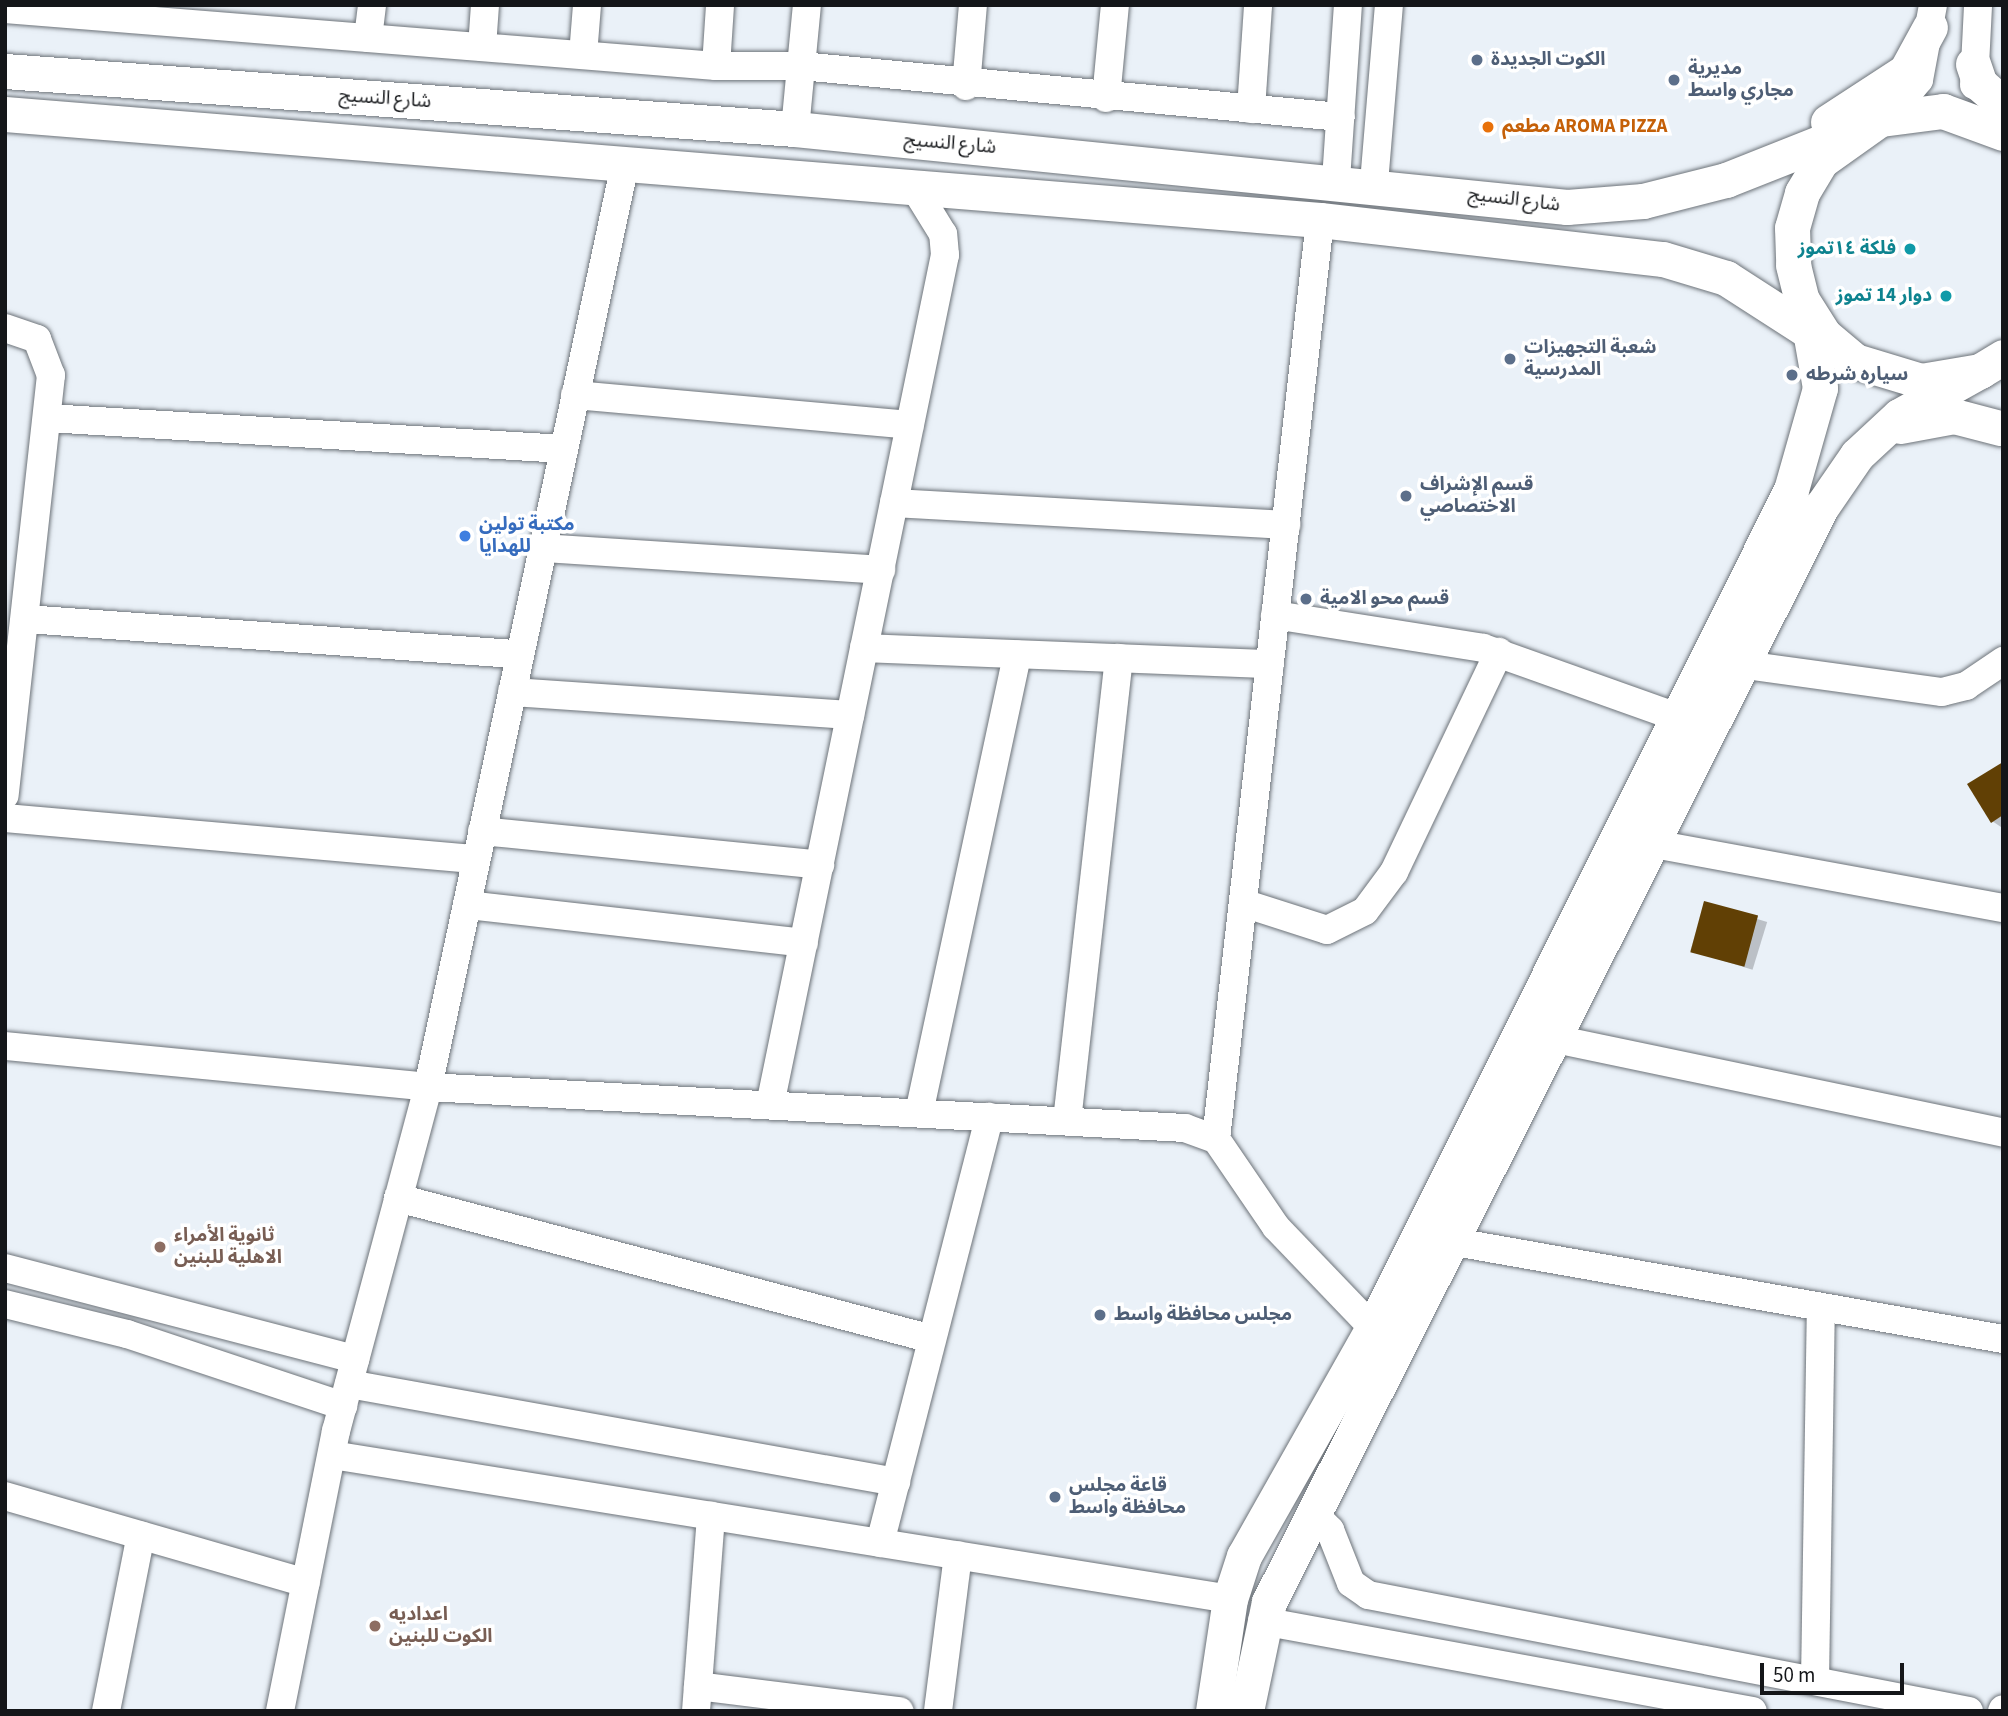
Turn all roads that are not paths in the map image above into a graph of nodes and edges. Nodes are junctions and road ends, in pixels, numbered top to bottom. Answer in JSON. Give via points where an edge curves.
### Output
{"nodes":[{"id":1,"x":372,"y":5,"type":"edge"},
{"id":2,"x":485,"y":5,"type":"edge"},
{"id":3,"x":587,"y":5,"type":"edge"},
{"id":4,"x":720,"y":5,"type":"edge"},
{"id":5,"x":807,"y":5,"type":"edge"},
{"id":6,"x":973,"y":5,"type":"edge"},
{"id":7,"x":1115,"y":5,"type":"edge"},
{"id":8,"x":1258,"y":5,"type":"edge"},
{"id":9,"x":1348,"y":5,"type":"edge"},
{"id":10,"x":1389,"y":5,"type":"edge"},
{"id":11,"x":1978,"y":5,"type":"edge"},
{"id":12,"x":14,"y":8,"type":"edge"},
{"id":13,"x":100,"y":11,"type":"edge"},
{"id":14,"x":189,"y":14,"type":"edge"},
{"id":15,"x":1931,"y":16,"type":"edge"},
{"id":16,"x":275,"y":18,"type":"edge"},
{"id":17,"x":368,"y":38,"type":"junction"},
{"id":18,"x":482,"y":47,"type":"junction"},
{"id":19,"x":583,"y":55,"type":"junction"},
{"id":20,"x":1973,"y":64,"type":"joint"},
{"id":21,"x":716,"y":66,"type":"junction"},
{"id":22,"x":801,"y":66,"type":"junction"},
{"id":23,"x":5,"y":71,"type":"edge"},
{"id":24,"x":966,"y":86,"type":"junction"},
{"id":25,"x":1106,"y":98,"type":"junction"},
{"id":26,"x":1251,"y":109,"type":"junction"},
{"id":27,"x":5,"y":114,"type":"edge"},
{"id":28,"x":1341,"y":117,"type":"junction"},
{"id":29,"x":1884,"y":117,"type":"junction"},
{"id":30,"x":2000,"y":118,"type":"edge"},
{"id":31,"x":795,"y":129,"type":"junction"},
{"id":32,"x":625,"y":164,"type":"junction"},
{"id":33,"x":1732,"y":178,"type":"junction"},
{"id":34,"x":1336,"y":180,"type":"junction"},
{"id":35,"x":1374,"y":183,"type":"junction"},
{"id":36,"x":914,"y":187,"type":"junction"},
{"id":37,"x":1320,"y":220,"type":"junction"},
{"id":38,"x":1726,"y":278,"type":"junction"},
{"id":39,"x":1802,"y":300,"type":"junction"},
{"id":40,"x":5,"y":328,"type":"edge"},
{"id":41,"x":1811,"y":333,"type":"junction"},
{"id":42,"x":1855,"y":361,"type":"junction"},
{"id":43,"x":1991,"y":364,"type":"edge"},
{"id":44,"x":1891,"y":377,"type":"junction"},
{"id":45,"x":1935,"y":394,"type":"junction"},
{"id":46,"x":576,"y":395,"type":"junction"},
{"id":47,"x":1817,"y":415,"type":"junction"},
{"id":48,"x":47,"y":418,"type":"junction"},
{"id":49,"x":910,"y":425,"type":"junction"},
{"id":50,"x":2001,"y":429,"type":"edge"},
{"id":51,"x":564,"y":449,"type":"junction"},
{"id":52,"x":1857,"y":454,"type":"junction"},
{"id":53,"x":894,"y":503,"type":"junction"},
{"id":54,"x":1286,"y":525,"type":"junction"},
{"id":55,"x":543,"y":548,"type":"junction"},
{"id":56,"x":881,"y":570,"type":"junction"},
{"id":57,"x":1275,"y":615,"type":"junction"},
{"id":58,"x":26,"y":619,"type":"junction"},
{"id":59,"x":864,"y":648,"type":"junction"},
{"id":60,"x":1499,"y":652,"type":"junction"},
{"id":61,"x":520,"y":654,"type":"junction"},
{"id":62,"x":1017,"y":654,"type":"junction"},
{"id":63,"x":1119,"y":658,"type":"junction"},
{"id":64,"x":2003,"y":661,"type":"edge"},
{"id":65,"x":1270,"y":664,"type":"junction"},
{"id":66,"x":1745,"y":665,"type":"junction"},
{"id":67,"x":512,"y":692,"type":"junction"},
{"id":68,"x":850,"y":715,"type":"junction"},
{"id":69,"x":1677,"y":717,"type":"junction"},
{"id":70,"x":5,"y":795,"type":"edge"},
{"id":71,"x":5,"y":818,"type":"edge"},
{"id":72,"x":482,"y":831,"type":"junction"},
{"id":73,"x":1654,"y":844,"type":"junction"},
{"id":74,"x":477,"y":859,"type":"junction"},
{"id":75,"x":820,"y":865,"type":"junction"},
{"id":76,"x":1243,"y":903,"type":"junction"},
{"id":77,"x":467,"y":905,"type":"junction"},
{"id":78,"x":2003,"y":908,"type":"edge"},
{"id":79,"x":804,"y":943,"type":"junction"},
{"id":80,"x":1584,"y":943,"type":"junction"},
{"id":81,"x":1555,"y":1039,"type":"junction"},
{"id":82,"x":5,"y":1046,"type":"edge"},
{"id":83,"x":428,"y":1087,"type":"junction"},
{"id":84,"x":770,"y":1105,"type":"junction"},
{"id":85,"x":919,"y":1113,"type":"junction"},
{"id":86,"x":989,"y":1117,"type":"junction"},
{"id":87,"x":1067,"y":1121,"type":"junction"},
{"id":88,"x":2003,"y":1133,"type":"edge"},
{"id":89,"x":1216,"y":1139,"type":"junction"},
{"id":90,"x":398,"y":1198,"type":"junction"},
{"id":91,"x":1455,"y":1242,"type":"junction"},
{"id":92,"x":5,"y":1268,"type":"edge"},
{"id":93,"x":5,"y":1304,"type":"edge"},
{"id":94,"x":1821,"y":1309,"type":"junction"},
{"id":95,"x":1373,"y":1328,"type":"junction"},
{"id":96,"x":932,"y":1339,"type":"junction"},
{"id":97,"x":2003,"y":1339,"type":"edge"},
{"id":98,"x":349,"y":1383,"type":"junction"},
{"id":99,"x":332,"y":1455,"type":"junction"},
{"id":100,"x":896,"y":1482,"type":"junction"},
{"id":101,"x":5,"y":1496,"type":"edge"},
{"id":102,"x":1314,"y":1514,"type":"junction"},
{"id":103,"x":711,"y":1516,"type":"junction"},
{"id":104,"x":1263,"y":1520,"type":"junction"},
{"id":105,"x":141,"y":1535,"type":"junction"},
{"id":106,"x":880,"y":1543,"type":"junction"},
{"id":107,"x":1296,"y":1549,"type":"junction"},
{"id":108,"x":958,"y":1555,"type":"junction"},
{"id":109,"x":306,"y":1583,"type":"junction"},
{"id":110,"x":1230,"y":1599,"type":"junction"},
{"id":111,"x":1262,"y":1622,"type":"junction"},
{"id":112,"x":1655,"y":1651,"type":"junction"},
{"id":113,"x":1815,"y":1681,"type":"junction"},
{"id":114,"x":1646,"y":1691,"type":"junction"},
{"id":115,"x":697,"y":1699,"type":"edge"},
{"id":116,"x":106,"y":1711,"type":"edge"},
{"id":117,"x":280,"y":1711,"type":"edge"},
{"id":118,"x":899,"y":1711,"type":"edge"},
{"id":119,"x":938,"y":1711,"type":"edge"},
{"id":120,"x":1213,"y":1711,"type":"edge"},
{"id":121,"x":1246,"y":1711,"type":"edge"},
{"id":122,"x":1753,"y":1711,"type":"edge"},
{"id":123,"x":1969,"y":1711,"type":"edge"}],
"edges":[{"from":1,"to":17,"type":"street"},
{"from":2,"to":18,"type":"street"},
{"from":3,"to":19,"type":"street"},
{"from":4,"to":21,"type":"street"},
{"from":5,"to":22,"type":"street"},
{"from":6,"to":24,"type":"street"},
{"from":7,"to":25,"type":"street"},
{"from":8,"to":26,"type":"street"},
{"from":9,"to":28,"type":"street"},
{"from":10,"to":35,"type":"street"},
{"from":11,"to":20,"type":"street"},
{"from":12,"to":13,"type":"street"},
{"from":13,"to":14,"type":"street"},
{"from":14,"to":16,"type":"street"},
{"from":15,"to":29,"type":"street","via":[[1919,80]]},
{"from":15,"to":33,"type":"main road","via":[[1915,62],[1895,80]]},
{"from":16,"to":17,"type":"street"},
{"from":17,"to":18,"type":"street"},
{"from":18,"to":19,"type":"street"},
{"from":19,"to":21,"type":"street"},
{"from":20,"to":30,"type":"main road"},
{"from":21,"to":22,"type":"street"},
{"from":22,"to":24,"type":"street"},
{"from":22,"to":31,"type":"street"},
{"from":23,"to":31,"type":"main road","name":"شارع النسيج"},
{"from":24,"to":25,"type":"street"},
{"from":25,"to":26,"type":"street"},
{"from":26,"to":28,"type":"street"},
{"from":27,"to":32,"type":"main road"},
{"from":28,"to":34,"type":"street"},
{"from":29,"to":30,"type":"main road","via":[[1943,111]]},
{"from":29,"to":33,"type":"main road","name":"شارع النسيج"},
{"from":29,"to":39,"type":"main road","via":[[1830,153],[1802,193],[1793,264]]},
{"from":31,"to":34,"type":"main road","name":"شارع النسيج"},
{"from":32,"to":36,"type":"main road"},
{"from":32,"to":46,"type":"street"},
{"from":33,"to":35,"type":"main road","name":"شارع النسيج","via":[[1643,201],[1567,207]]},
{"from":34,"to":35,"type":"main road","name":"شارع النسيج"},
{"from":36,"to":37,"type":"main road"},
{"from":36,"to":49,"type":"street","via":[[943,234],[945,256]]},
{"from":37,"to":38,"type":"main road","via":[[1662,258]]},
{"from":37,"to":54,"type":"street"},
{"from":38,"to":41,"type":"main road"},
{"from":38,"to":47,"type":"main road","via":[[1766,311],[1805,358]]},
{"from":39,"to":41,"type":"main road"},
{"from":39,"to":42,"type":"main road","via":[[1824,335]]},
{"from":40,"to":48,"type":"street","via":[[28,333],[45,349]]},
{"from":41,"to":42,"type":"main road"},
{"from":41,"to":47,"type":"main road","via":[[1819,367]]},
{"from":42,"to":44,"type":"main road"},
{"from":43,"to":44,"type":"main road","via":[[1921,381]]},
{"from":43,"to":45,"type":"main road"},
{"from":44,"to":45,"type":"street"},
{"from":45,"to":50,"type":"street"},
{"from":45,"to":52,"type":"main road"},
{"from":46,"to":49,"type":"street"},
{"from":46,"to":51,"type":"street"},
{"from":47,"to":69,"type":"main road","via":[[1791,490]]},
{"from":48,"to":51,"type":"street"},
{"from":48,"to":58,"type":"street"},
{"from":49,"to":53,"type":"street"},
{"from":50,"to":52,"type":"main road","via":[[1978,419],[1931,417],[1883,435]]},
{"from":51,"to":55,"type":"street"},
{"from":52,"to":66,"type":"main road","via":[[1822,506]]},
{"from":53,"to":54,"type":"street"},
{"from":53,"to":56,"type":"street"},
{"from":54,"to":57,"type":"street"},
{"from":55,"to":56,"type":"street"},
{"from":55,"to":61,"type":"street"},
{"from":56,"to":59,"type":"street"},
{"from":57,"to":60,"type":"street"},
{"from":57,"to":65,"type":"street"},
{"from":58,"to":61,"type":"street"},
{"from":58,"to":70,"type":"street"},
{"from":59,"to":62,"type":"street"},
{"from":59,"to":68,"type":"street"},
{"from":60,"to":69,"type":"street"},
{"from":60,"to":76,"type":"street","via":[[1394,872],[1365,911],[1326,930]]},
{"from":61,"to":67,"type":"street"},
{"from":62,"to":63,"type":"street"},
{"from":62,"to":85,"type":"street"},
{"from":63,"to":65,"type":"street"},
{"from":63,"to":87,"type":"street"},
{"from":64,"to":66,"type":"street","via":[[1966,686],[1942,692]]},
{"from":65,"to":76,"type":"street"},
{"from":66,"to":73,"type":"main road"},
{"from":67,"to":68,"type":"street"},
{"from":67,"to":72,"type":"street"},
{"from":68,"to":75,"type":"street"},
{"from":69,"to":80,"type":"main road"},
{"from":71,"to":74,"type":"street"},
{"from":72,"to":74,"type":"street"},
{"from":72,"to":75,"type":"street"},
{"from":73,"to":78,"type":"street"},
{"from":73,"to":80,"type":"main road"},
{"from":74,"to":77,"type":"street"},
{"from":75,"to":79,"type":"street"},
{"from":76,"to":89,"type":"street"},
{"from":77,"to":79,"type":"street"},
{"from":77,"to":83,"type":"street"},
{"from":79,"to":84,"type":"street"},
{"from":80,"to":81,"type":"main road"},
{"from":80,"to":95,"type":"main road"},
{"from":81,"to":88,"type":"street"},
{"from":81,"to":91,"type":"main road"},
{"from":82,"to":83,"type":"street"},
{"from":83,"to":84,"type":"street"},
{"from":83,"to":90,"type":"street"},
{"from":84,"to":85,"type":"street"},
{"from":85,"to":86,"type":"street"},
{"from":86,"to":87,"type":"street"},
{"from":86,"to":96,"type":"street"},
{"from":87,"to":89,"type":"street","via":[[1185,1128]]},
{"from":89,"to":95,"type":"street","via":[[1276,1227]]},
{"from":90,"to":96,"type":"street"},
{"from":90,"to":98,"type":"street"},
{"from":91,"to":94,"type":"street"},
{"from":91,"to":102,"type":"main road"},
{"from":92,"to":98,"type":"street"},
{"from":93,"to":98,"type":"street"},
{"from":94,"to":97,"type":"street"},
{"from":94,"to":113,"type":"street"},
{"from":95,"to":104,"type":"main road"},
{"from":96,"to":100,"type":"street"},
{"from":98,"to":99,"type":"street"},
{"from":98,"to":100,"type":"street"},
{"from":99,"to":103,"type":"street"},
{"from":99,"to":109,"type":"street"},
{"from":100,"to":106,"type":"street"},
{"from":101,"to":105,"type":"street"},
{"from":102,"to":107,"type":"main road"},
{"from":102,"to":112,"type":"street","via":[[1330,1530],[1350,1583],[1368,1595]]},
{"from":103,"to":106,"type":"street"},
{"from":103,"to":115,"type":"street"},
{"from":104,"to":107,"type":"main road"},
{"from":104,"to":110,"type":"main road"},
{"from":105,"to":109,"type":"street"},
{"from":105,"to":116,"type":"street"},
{"from":106,"to":108,"type":"street"},
{"from":107,"to":111,"type":"main road"},
{"from":108,"to":110,"type":"street"},
{"from":108,"to":119,"type":"street"},
{"from":109,"to":117,"type":"street"},
{"from":110,"to":120,"type":"main road"},
{"from":111,"to":114,"type":"street"},
{"from":111,"to":121,"type":"main road"},
{"from":112,"to":113,"type":"street"},
{"from":112,"to":114,"type":"street"},
{"from":113,"to":123,"type":"street"},
{"from":114,"to":122,"type":"street"},
{"from":115,"to":118,"type":"street"}]}
